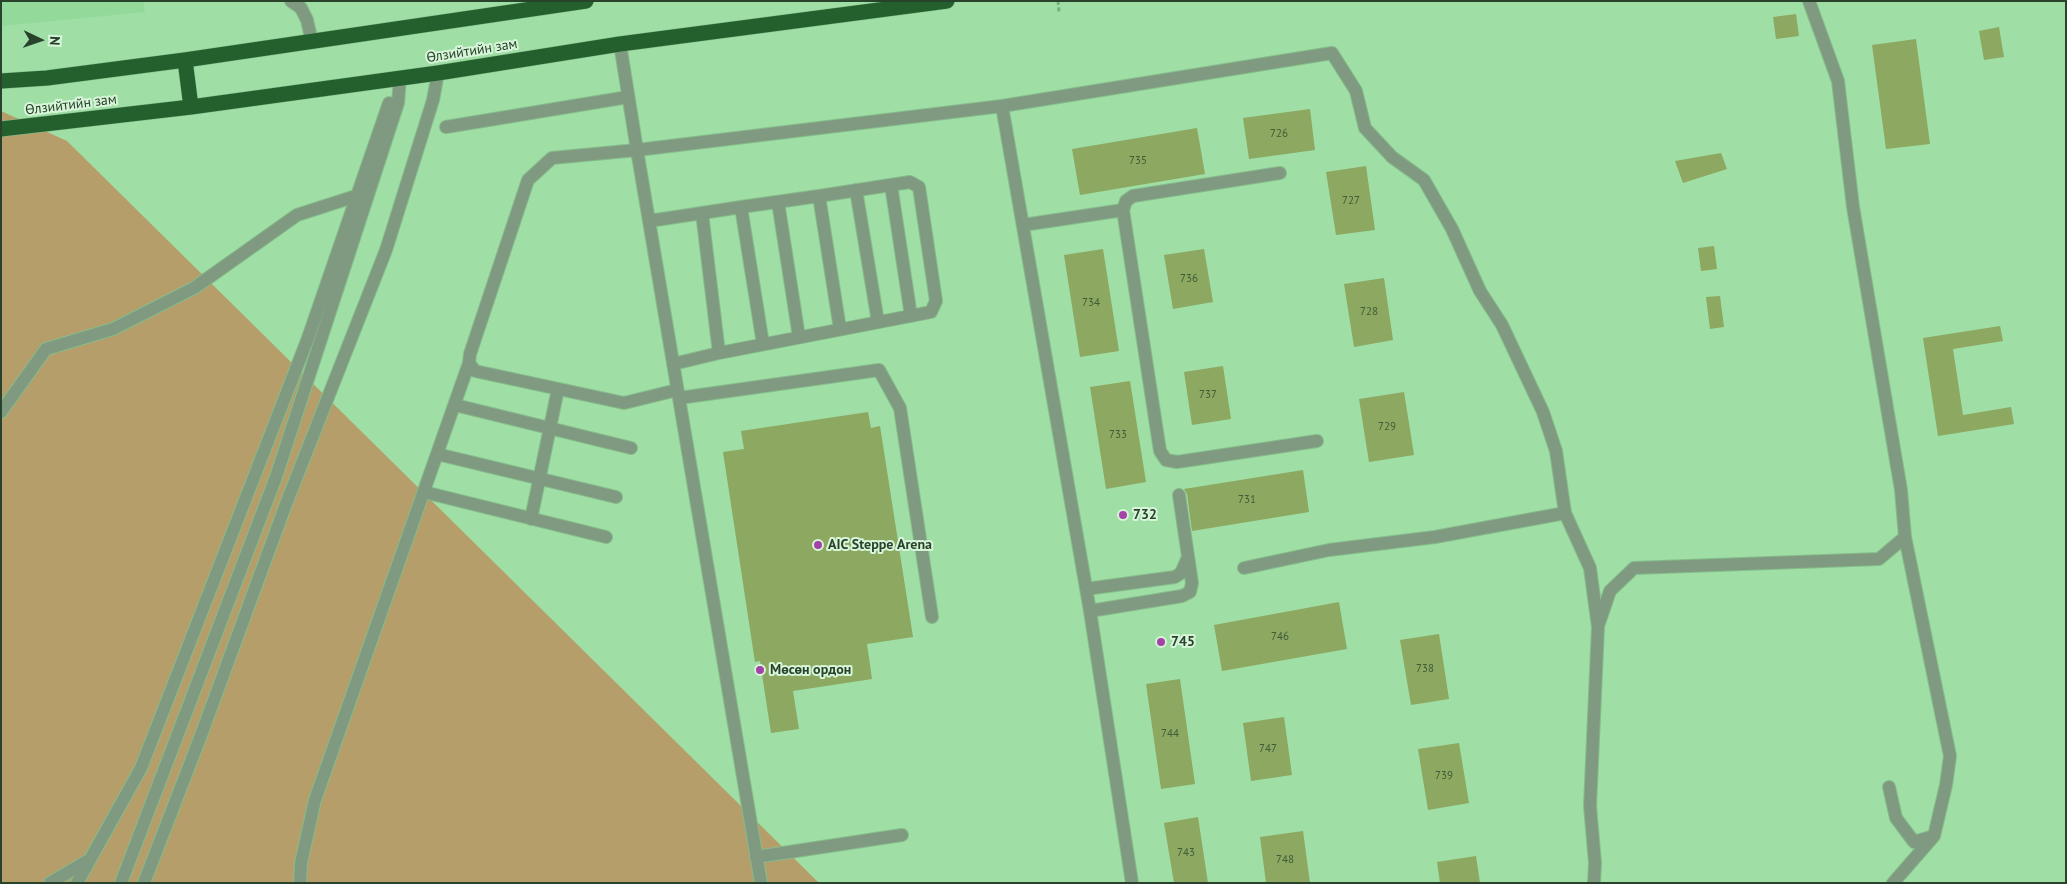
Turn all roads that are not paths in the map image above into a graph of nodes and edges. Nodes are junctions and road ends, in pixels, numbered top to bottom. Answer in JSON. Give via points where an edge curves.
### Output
{"nodes":[{"id":1,"x":292,"y":1,"type":"edge"},
{"id":2,"x":586,"y":1,"type":"edge"},
{"id":3,"x":947,"y":1,"type":"edge"},
{"id":4,"x":1810,"y":1,"type":"edge"},
{"id":5,"x":312,"y":42,"type":"junction"},
{"id":6,"x":620,"y":44,"type":"junction"},
{"id":7,"x":185,"y":60,"type":"junction"},
{"id":8,"x":438,"y":73,"type":"junction"},
{"id":9,"x":400,"y":78,"type":"junction"},
{"id":10,"x":1,"y":81,"type":"edge"},
{"id":11,"x":628,"y":97,"type":"junction"},
{"id":12,"x":389,"y":104,"type":"dead end"},
{"id":13,"x":1002,"y":106,"type":"junction"},
{"id":14,"x":192,"y":107,"type":"junction"},
{"id":15,"x":446,"y":127,"type":"dead end"},
{"id":16,"x":1,"y":129,"type":"edge"},
{"id":17,"x":637,"y":150,"type":"junction"},
{"id":18,"x":1280,"y":173,"type":"dead end"},
{"id":19,"x":891,"y":185,"type":"junction"},
{"id":20,"x":856,"y":190,"type":"junction"},
{"id":21,"x":356,"y":196,"type":"junction"},
{"id":22,"x":819,"y":196,"type":"junction"},
{"id":23,"x":778,"y":202,"type":"junction"},
{"id":24,"x":741,"y":207,"type":"junction"},
{"id":25,"x":1123,"y":210,"type":"junction"},
{"id":26,"x":702,"y":213,"type":"junction"},
{"id":27,"x":649,"y":221,"type":"junction"},
{"id":28,"x":1023,"y":225,"type":"junction"},
{"id":29,"x":911,"y":316,"type":"junction"},
{"id":30,"x":878,"y":322,"type":"junction"},
{"id":31,"x":840,"y":329,"type":"junction"},
{"id":32,"x":799,"y":337,"type":"junction"},
{"id":33,"x":763,"y":344,"type":"junction"},
{"id":34,"x":720,"y":353,"type":"junction"},
{"id":35,"x":470,"y":363,"type":"junction"},
{"id":36,"x":673,"y":364,"type":"junction"},
{"id":37,"x":558,"y":389,"type":"junction"},
{"id":38,"x":678,"y":394,"type":"junction"},
{"id":39,"x":455,"y":405,"type":"junction"},
{"id":40,"x":1,"y":412,"type":"edge"},
{"id":41,"x":550,"y":428,"type":"junction"},
{"id":42,"x":1317,"y":441,"type":"dead end"},
{"id":43,"x":631,"y":448,"type":"dead end"},
{"id":44,"x":437,"y":454,"type":"junction"},
{"id":45,"x":539,"y":479,"type":"junction"},
{"id":46,"x":424,"y":492,"type":"junction"},
{"id":47,"x":1178,"y":495,"type":"dead end"},
{"id":48,"x":616,"y":497,"type":"dead end"},
{"id":49,"x":1565,"y":513,"type":"junction"},
{"id":50,"x":531,"y":519,"type":"junction"},
{"id":51,"x":1905,"y":537,"type":"junction"},
{"id":52,"x":606,"y":538,"type":"dead end"},
{"id":53,"x":1188,"y":556,"type":"junction"},
{"id":54,"x":1244,"y":568,"type":"dead end"},
{"id":55,"x":1086,"y":589,"type":"junction"},
{"id":56,"x":1090,"y":611,"type":"junction"},
{"id":57,"x":932,"y":617,"type":"dead end"},
{"id":58,"x":1598,"y":627,"type":"junction"},
{"id":59,"x":1889,"y":787,"type":"dead end"},
{"id":60,"x":902,"y":835,"type":"dead end"},
{"id":61,"x":1934,"y":836,"type":"junction"},
{"id":62,"x":756,"y":857,"type":"junction"},
{"id":63,"x":89,"y":860,"type":"junction"},
{"id":64,"x":50,"y":883,"type":"edge"},
{"id":65,"x":77,"y":883,"type":"edge"},
{"id":66,"x":121,"y":883,"type":"edge"},
{"id":67,"x":144,"y":883,"type":"edge"},
{"id":68,"x":300,"y":883,"type":"edge"},
{"id":69,"x":761,"y":883,"type":"edge"},
{"id":70,"x":1132,"y":883,"type":"edge"},
{"id":71,"x":1594,"y":883,"type":"edge"},
{"id":72,"x":1893,"y":883,"type":"edge"}],
"edges":[{"from":1,"to":5,"type":"street","via":[[308,20]]},
{"from":2,"to":5,"type":"highway"},
{"from":3,"to":6,"type":"highway","name":"Өлзийтийн зам"},
{"from":4,"to":51,"type":"street","via":[[1838,81],[1853,207],[1901,490]]},
{"from":5,"to":7,"type":"highway"},
{"from":6,"to":8,"type":"highway","name":"Өлзийтийн зам"},
{"from":6,"to":11,"type":"street"},
{"from":7,"to":10,"type":"highway"},
{"from":7,"to":14,"type":"highway"},
{"from":8,"to":9,"type":"highway","name":"Өлзийтийн зам"},
{"from":8,"to":67,"type":"street","via":[[433,100],[386,250]]},
{"from":9,"to":14,"type":"highway","name":"Өлзийтийн зам"},
{"from":9,"to":66,"type":"street","via":[[398,103],[276,477]]},
{"from":11,"to":15,"type":"street"},
{"from":11,"to":17,"type":"street"},
{"from":12,"to":21,"type":"street"},
{"from":13,"to":17,"type":"street"},
{"from":13,"to":28,"type":"street"},
{"from":13,"to":49,"type":"street","via":[[1332,53],[1356,91],[1365,128],[1392,157],[1424,180],[1452,229],[1480,291],[1502,325],[1543,412],[1556,451]]},
{"from":14,"to":16,"type":"highway","name":"Өлзийтийн зам"},
{"from":17,"to":27,"type":"street"},
{"from":17,"to":35,"type":"street","via":[[552,158],[528,180],[470,354]]},
{"from":18,"to":25,"type":"street","via":[[1133,196],[1126,201]]},
{"from":19,"to":20,"type":"street"},
{"from":19,"to":29,"type":"street"},
{"from":19,"to":29,"type":"street","via":[[910,182],[919,187],[936,301],[931,312]]},
{"from":20,"to":22,"type":"street"},
{"from":20,"to":30,"type":"street"},
{"from":21,"to":40,"type":"street","via":[[297,215],[194,288],[114,329],[46,349]]},
{"from":21,"to":63,"type":"street","via":[[308,338],[142,768]]},
{"from":22,"to":23,"type":"street"},
{"from":22,"to":31,"type":"street"},
{"from":23,"to":24,"type":"street"},
{"from":23,"to":32,"type":"street"},
{"from":24,"to":26,"type":"street"},
{"from":24,"to":33,"type":"street"},
{"from":25,"to":28,"type":"street"},
{"from":25,"to":42,"type":"street","via":[[1160,451],[1166,460],[1177,462]]},
{"from":26,"to":27,"type":"street"},
{"from":26,"to":34,"type":"street"},
{"from":27,"to":36,"type":"street"},
{"from":28,"to":55,"type":"street"},
{"from":29,"to":30,"type":"street"},
{"from":30,"to":31,"type":"street"},
{"from":31,"to":32,"type":"street"},
{"from":32,"to":33,"type":"street"},
{"from":33,"to":34,"type":"street"},
{"from":34,"to":36,"type":"street"},
{"from":35,"to":37,"type":"street","via":[[475,371]]},
{"from":35,"to":39,"type":"street"},
{"from":36,"to":38,"type":"street"},
{"from":37,"to":38,"type":"street","via":[[624,403]]},
{"from":37,"to":41,"type":"street"},
{"from":38,"to":57,"type":"street","via":[[879,370],[900,408]]},
{"from":38,"to":62,"type":"street"},
{"from":39,"to":41,"type":"street"},
{"from":39,"to":44,"type":"street"},
{"from":41,"to":43,"type":"street"},
{"from":41,"to":45,"type":"street"},
{"from":44,"to":45,"type":"street"},
{"from":44,"to":46,"type":"street"},
{"from":45,"to":48,"type":"street"},
{"from":45,"to":50,"type":"street"},
{"from":46,"to":50,"type":"street"},
{"from":46,"to":68,"type":"street","via":[[315,800],[301,863]]},
{"from":47,"to":53,"type":"street"},
{"from":49,"to":54,"type":"street","via":[[1435,537],[1329,550]]},
{"from":49,"to":58,"type":"street","via":[[1590,568]]},
{"from":50,"to":52,"type":"street"},
{"from":51,"to":58,"type":"street","via":[[1879,559],[1634,568],[1610,591]]},
{"from":51,"to":61,"type":"street","via":[[1950,756]]},
{"from":53,"to":55,"type":"street","via":[[1181,573],[1175,576]]},
{"from":53,"to":56,"type":"street","via":[[1190,592]]},
{"from":55,"to":56,"type":"street"},
{"from":56,"to":70,"type":"street"},
{"from":58,"to":71,"type":"street","via":[[1590,806]]},
{"from":59,"to":61,"type":"street","via":[[1896,818],[1914,842]]},
{"from":60,"to":62,"type":"street"},
{"from":61,"to":72,"type":"street"},
{"from":62,"to":69,"type":"street"},
{"from":63,"to":64,"type":"street"},
{"from":63,"to":65,"type":"street"}]}
